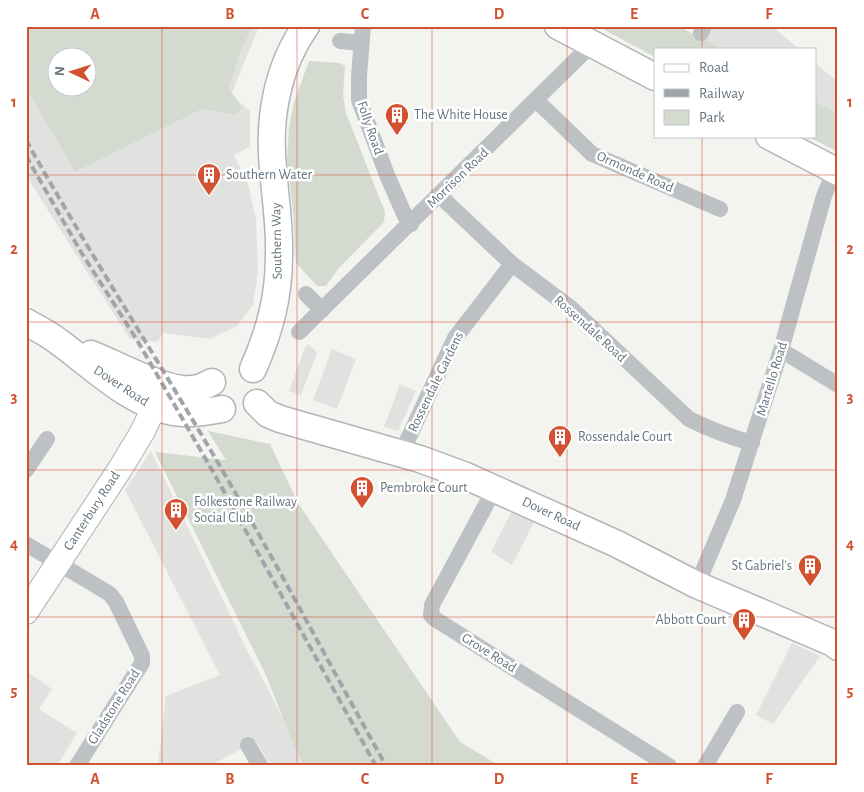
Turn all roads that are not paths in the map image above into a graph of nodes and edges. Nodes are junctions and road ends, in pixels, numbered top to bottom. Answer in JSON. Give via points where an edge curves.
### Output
{"nodes":[{"id":1,"x":306,"y":26,"type":"edge"},
{"id":2,"x":363,"y":26,"type":"edge"},
{"id":3,"x":558,"y":26,"type":"edge"},
{"id":4,"x":340,"y":41,"type":"dead end"},
{"id":5,"x":361,"y":43,"type":"junction"},
{"id":6,"x":590,"y":43,"type":"junction"},
{"id":7,"x":654,"y":76,"type":"edge"},
{"id":8,"x":536,"y":100,"type":"junction"},
{"id":9,"x":773,"y":138,"type":"edge"},
{"id":10,"x":836,"y":171,"type":"edge"},
{"id":11,"x":440,"y":196,"type":"junction"},
{"id":12,"x":720,"y":210,"type":"dead end"},
{"id":13,"x":411,"y":224,"type":"junction"},
{"id":14,"x":512,"y":264,"type":"junction"},
{"id":15,"x":306,"y":294,"type":"dead end"},
{"id":16,"x":322,"y":310,"type":"junction"},
{"id":17,"x":26,"y":322,"type":"edge"},
{"id":18,"x":299,"y":332,"type":"dead end"},
{"id":19,"x":58,"y":340,"type":"junction"},
{"id":20,"x":781,"y":350,"type":"junction"},
{"id":21,"x":253,"y":369,"type":"junction"},
{"id":22,"x":212,"y":382,"type":"junction"},
{"id":23,"x":838,"y":385,"type":"edge"},
{"id":24,"x":257,"y":403,"type":"junction"},
{"id":25,"x":154,"y":407,"type":"junction"},
{"id":26,"x":222,"y":408,"type":"junction"},
{"id":27,"x":46,"y":439,"type":"dead end"},
{"id":28,"x":752,"y":443,"type":"junction"},
{"id":29,"x":402,"y":454,"type":"junction"},
{"id":30,"x":26,"y":470,"type":"edge"},
{"id":31,"x":495,"y":488,"type":"junction"},
{"id":32,"x":26,"y":544,"type":"edge"},
{"id":33,"x":59,"y":562,"type":"junction"},
{"id":34,"x":697,"y":584,"type":"junction"},
{"id":35,"x":26,"y":612,"type":"edge"},
{"id":36,"x":836,"y":645,"type":"edge"},
{"id":37,"x":737,"y":712,"type":"dead end"},
{"id":38,"x":248,"y":745,"type":"dead end"},
{"id":39,"x":77,"y":766,"type":"edge"},
{"id":40,"x":260,"y":766,"type":"edge"},
{"id":41,"x":669,"y":766,"type":"edge"},
{"id":42,"x":705,"y":766,"type":"edge"}],
"edges":[{"from":1,"to":21,"type":"main road","name":"Southern Way","via":[[288,58],[276,94],[271,130],[280,255],[274,310]]},
{"from":2,"to":5,"type":"street","name":"Folly Road"},
{"from":3,"to":6,"type":"main road"},
{"from":4,"to":5,"type":"street"},
{"from":5,"to":13,"type":"street","name":"Folly Road","via":[[359,100],[404,216]]},
{"from":6,"to":7,"type":"main road"},
{"from":6,"to":8,"type":"street","name":"Morrison Road"},
{"from":8,"to":11,"type":"street","name":"Morrison Road"},
{"from":8,"to":12,"type":"street","name":"Ormonde Road","via":[[592,154]]},
{"from":9,"to":10,"type":"main road"},
{"from":10,"to":20,"type":"street","name":"Martello Road","via":[[824,196]]},
{"from":11,"to":13,"type":"street","name":"Morrison Road"},
{"from":11,"to":14,"type":"street","name":"Rossendale Road"},
{"from":13,"to":16,"type":"street","name":"Morrison Road"},
{"from":14,"to":28,"type":"street","name":"Rossendale Road","via":[[572,309],[689,418],[706,428]]},
{"from":14,"to":29,"type":"street","name":"Rossendale Gardens","via":[[455,338]]},
{"from":15,"to":16,"type":"street"},
{"from":16,"to":18,"type":"street","name":"Morrison Road"},
{"from":17,"to":19,"type":"main road","name":"Dover Road"},
{"from":19,"to":22,"type":"main road","name":"Dover Road","via":[[179,388],[199,388]]},
{"from":19,"to":25,"type":"main road","name":"Dover Road","via":[[121,388]]},
{"from":20,"to":23,"type":"street"},
{"from":20,"to":28,"type":"street","name":"Martello Road"},
{"from":21,"to":22,"type":"main road","via":[[246,364],[229,364],[221,368]]},
{"from":21,"to":24,"type":"main road","via":[[262,381],[261,397]]},
{"from":22,"to":26,"type":"main road","via":[[213,397]]},
{"from":24,"to":26,"type":"main road","via":[[244,412],[229,412]]},
{"from":24,"to":29,"type":"main road","name":"Dover Road","via":[[268,414],[289,422]]},
{"from":25,"to":26,"type":"main road","name":"Dover Road","via":[[198,414]]},
{"from":25,"to":33,"type":"street","name":"Canterbury Road","via":[[129,454]]},
{"from":27,"to":30,"type":"street"},
{"from":28,"to":34,"type":"street","name":"Martello Road","via":[[733,500]]},
{"from":29,"to":31,"type":"main road","name":"Dover Road"},
{"from":31,"to":34,"type":"main road","name":"Dover Road"},
{"from":31,"to":41,"type":"street","name":"Grove Road","via":[[432,605],[431,615]]},
{"from":32,"to":33,"type":"street"},
{"from":33,"to":35,"type":"street","name":"Canterbury Road"},
{"from":33,"to":39,"type":"street","name":"Gladstone Road","via":[[110,594],[142,656],[142,663]]},
{"from":34,"to":36,"type":"main road","name":"Dover Road"},
{"from":37,"to":42,"type":"street"},
{"from":38,"to":40,"type":"street"}]}
